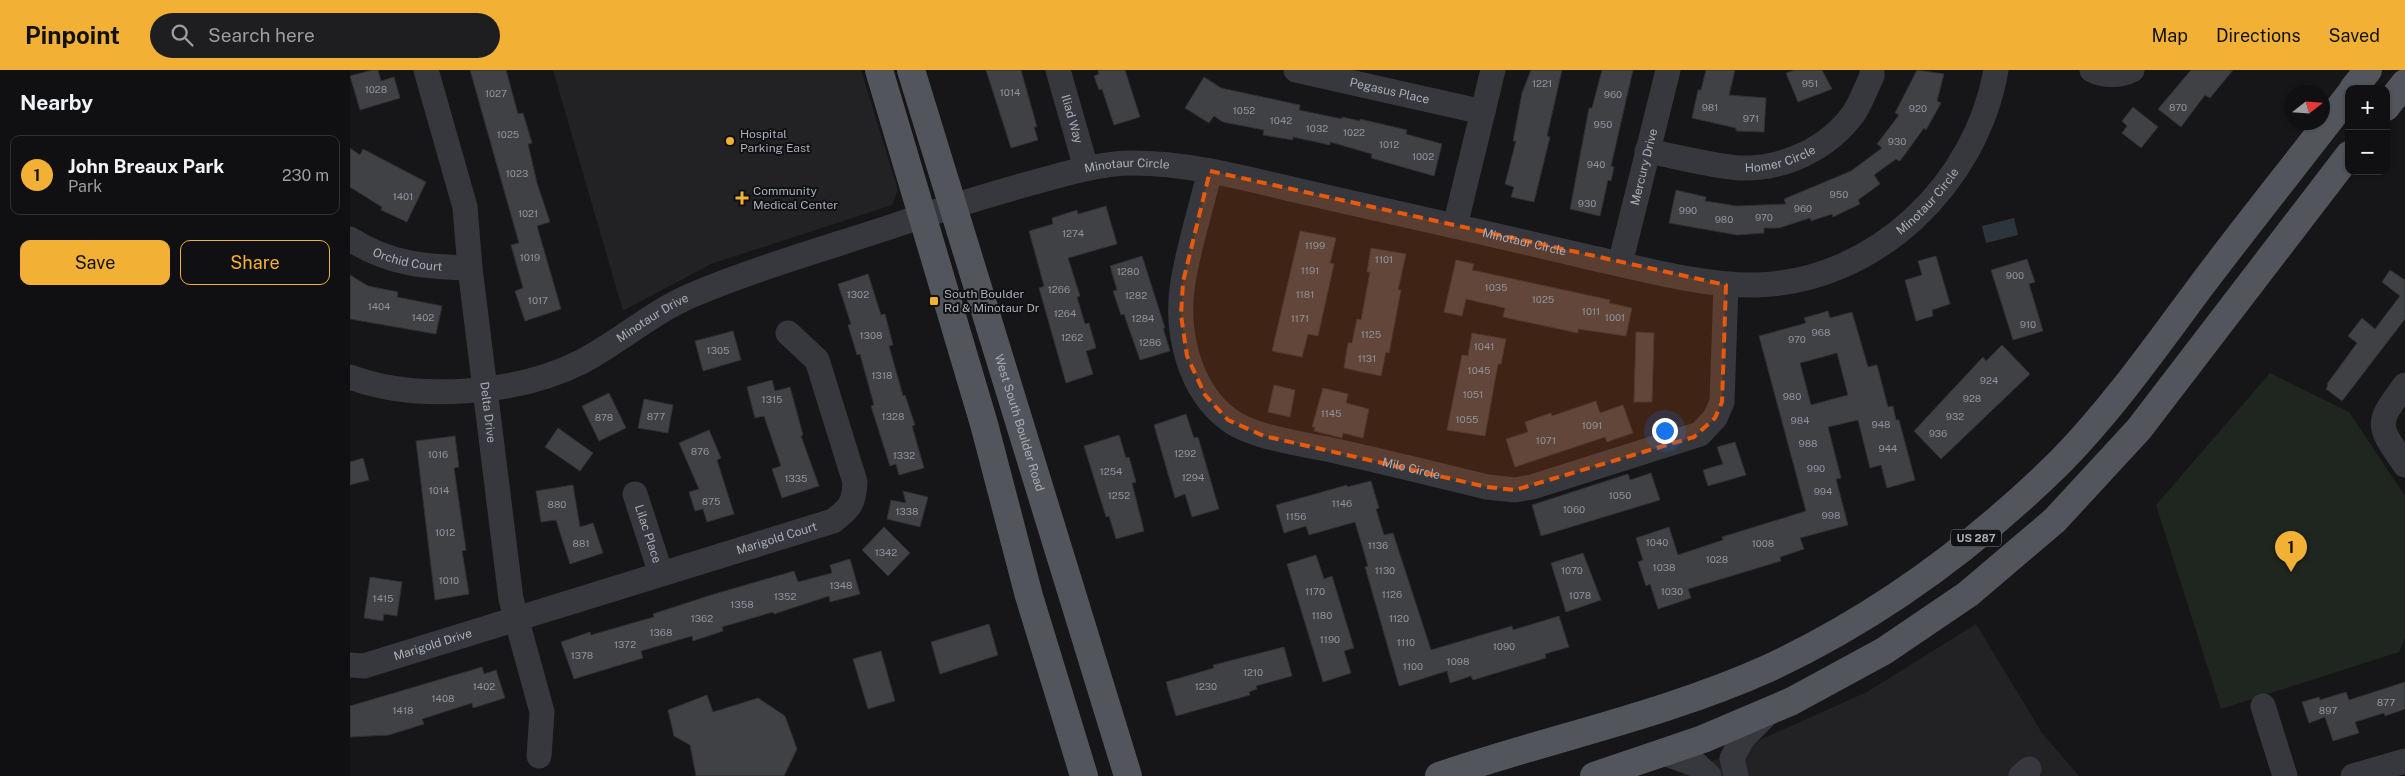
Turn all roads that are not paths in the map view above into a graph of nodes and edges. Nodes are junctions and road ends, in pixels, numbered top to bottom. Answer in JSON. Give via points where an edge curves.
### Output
{"nodes":[{"id":1,"x":426,"y":70,"type":"edge"},
{"id":2,"x":880,"y":70,"type":"edge"},
{"id":3,"x":911,"y":70,"type":"edge"},
{"id":4,"x":1058,"y":70,"type":"edge"},
{"id":5,"x":1296,"y":70,"type":"edge"},
{"id":6,"x":1493,"y":70,"type":"edge"},
{"id":7,"x":1668,"y":70,"type":"edge"},
{"id":8,"x":1872,"y":70,"type":"edge"},
{"id":9,"x":1996,"y":70,"type":"edge"},
{"id":10,"x":2092,"y":70,"type":"edge"},
{"id":11,"x":2132,"y":70,"type":"edge"},
{"id":12,"x":2368,"y":70,"type":"edge"},
{"id":13,"x":2405,"y":83,"type":"edge"},
{"id":14,"x":2356,"y":85,"type":"edge"},
{"id":15,"x":2345,"y":100,"type":"edge"},
{"id":16,"x":2390,"y":102,"type":"edge"},
{"id":17,"x":1483,"y":112,"type":"junction"},
{"id":18,"x":1647,"y":151,"type":"junction"},
{"id":19,"x":2345,"y":160,"type":"edge"},
{"id":20,"x":1086,"y":168,"type":"junction"},
{"id":21,"x":1210,"y":171,"type":"junction"},
{"id":22,"x":952,"y":205,"type":"junction"},
{"id":23,"x":924,"y":216,"type":"junction"},
{"id":24,"x":1456,"y":226,"type":"junction"},
{"id":25,"x":350,"y":239,"type":"edge"},
{"id":26,"x":1620,"y":264,"type":"junction"},
{"id":27,"x":470,"y":268,"type":"junction"},
{"id":28,"x":1726,"y":284,"type":"junction"},
{"id":29,"x":788,"y":333,"type":"dead end"},
{"id":30,"x":350,"y":377,"type":"edge"},
{"id":31,"x":2405,"y":385,"type":"edge"},
{"id":32,"x":485,"y":388,"type":"junction"},
{"id":33,"x":2405,"y":465,"type":"edge"},
{"id":34,"x":635,"y":494,"type":"dead end"},
{"id":35,"x":661,"y":574,"type":"junction"},
{"id":36,"x":516,"y":620,"type":"junction"},
{"id":37,"x":350,"y":666,"type":"edge"},
{"id":38,"x":2263,"y":706,"type":"dead end"},
{"id":39,"x":1770,"y":711,"type":"junction"},
{"id":40,"x":1664,"y":753,"type":"junction"},
{"id":41,"x":539,"y":756,"type":"dead end"},
{"id":42,"x":2405,"y":760,"type":"edge"},
{"id":43,"x":1084,"y":776,"type":"edge"},
{"id":44,"x":1128,"y":776,"type":"edge"},
{"id":45,"x":1439,"y":776,"type":"edge"},
{"id":46,"x":1594,"y":776,"type":"edge"},
{"id":47,"x":1709,"y":776,"type":"edge"},
{"id":48,"x":1736,"y":776,"type":"edge"},
{"id":49,"x":2285,"y":776,"type":"edge"},
{"id":50,"x":2353,"y":776,"type":"edge"}],
"edges":[{"from":1,"to":27,"type":"street","name":"Delta Drive","via":[[465,207]]},
{"from":2,"to":23,"type":"main road"},
{"from":3,"to":22,"type":"main road","name":"West South Boulder Road"},
{"from":4,"to":20,"type":"street","name":"Iliad Way"},
{"from":5,"to":17,"type":"street","name":"Pegasus Place"},
{"from":6,"to":17,"type":"street"},
{"from":7,"to":18,"type":"street","name":"Mercury Drive"},
{"from":8,"to":18,"type":"street","name":"Homer Circle","via":[[1854,113],[1832,136],[1805,155],[1773,166],[1740,168]]},
{"from":9,"to":28,"type":"street","name":"Minotaur Circle","via":[[1979,128],[1960,165],[1931,203],[1893,238],[1849,263],[1814,276],[1764,284]]},
{"from":10,"to":11,"type":"street","via":[[2105,75]]},
{"from":12,"to":14,"type":"main road"},
{"from":13,"to":16,"type":"main road"},
{"from":15,"to":45,"type":"main road","number":"US 287","via":[[2156,348],[2084,436],[2025,496],[1939,568],[1896,597],[1800,652],[1734,682]]},
{"from":17,"to":24,"type":"street"},
{"from":18,"to":26,"type":"street","name":"Mercury Drive"},
{"from":19,"to":39,"type":"main road","number":"US 287","via":[[2139,429],[2055,520],[1968,594],[1884,651]]},
{"from":20,"to":21,"type":"street","name":"Minotaur Circle","via":[[1131,163]]},
{"from":20,"to":22,"type":"street","name":"Minotaur Circle"},
{"from":21,"to":24,"type":"street","name":"Minotaur Circle"},
{"from":21,"to":28,"type":"street","name":"Milo Circle","via":[[1183,282],[1181,315],[1187,356],[1205,395],[1228,420],[1264,436],[1487,487],[1515,490],[1532,487],[1700,434],[1715,418],[1722,402]]},
{"from":22,"to":23,"type":"street","name":"Minotaur Drive"},
{"from":22,"to":44,"type":"main road","name":"West South Boulder Road"},
{"from":23,"to":32,"type":"street","name":"Minotaur Drive","via":[[750,273],[685,298],[580,362],[543,378]]},
{"from":23,"to":43,"type":"main road","via":[[1029,596]]},
{"from":24,"to":26,"type":"street","name":"Minotaur Circle"},
{"from":25,"to":27,"type":"street","name":"Orchid Court","via":[[394,260],[426,268]]},
{"from":26,"to":28,"type":"street","name":"Minotaur Circle"},
{"from":27,"to":32,"type":"street","name":"Delta Drive"},
{"from":29,"to":35,"type":"street","name":"Marigold Court","via":[[817,360],[855,482],[854,500],[834,521]]},
{"from":30,"to":32,"type":"street","name":"Minotaur Drive","via":[[408,391]]},
{"from":31,"to":33,"type":"street","via":[[2385,412],[2382,422],[2385,436]]},
{"from":32,"to":36,"type":"street","name":"Delta Drive"},
{"from":34,"to":35,"type":"street","name":"Lilac Place"},
{"from":35,"to":36,"type":"street","name":"Marigold Court"},
{"from":36,"to":37,"type":"street","name":"Marigold Drive","via":[[364,666]]},
{"from":36,"to":41,"type":"street","name":"Delta Drive","via":[[542,712]]},
{"from":38,"to":49,"type":"street"},
{"from":39,"to":40,"type":"main road","number":"US 287"},
{"from":39,"to":48,"type":"street","via":[[1742,739],[1732,758]]},
{"from":40,"to":46,"type":"main road","number":"US 287"},
{"from":40,"to":47,"type":"street","via":[[1697,765]]},
{"from":42,"to":50,"type":"street"}]}
